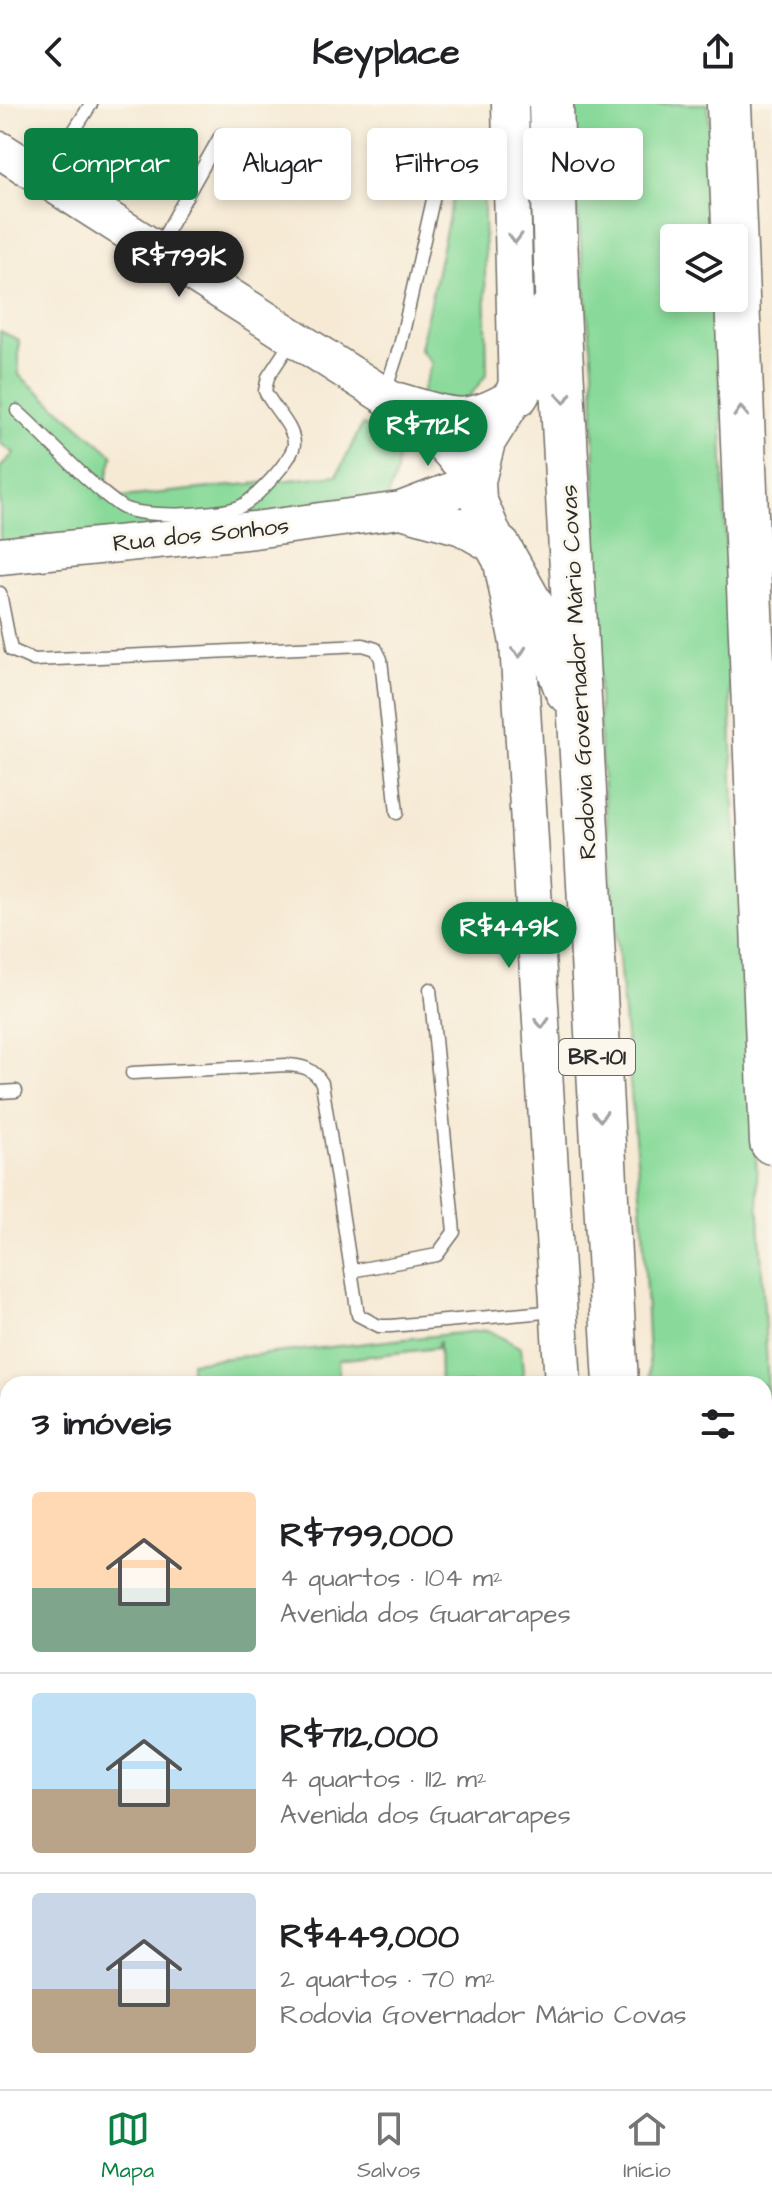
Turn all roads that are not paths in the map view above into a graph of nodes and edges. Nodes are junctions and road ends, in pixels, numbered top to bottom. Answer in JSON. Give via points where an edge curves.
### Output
{"nodes":[{"id":1,"x":91,"y":104,"type":"edge"},
{"id":2,"x":510,"y":104,"type":"edge"},
{"id":3,"x":551,"y":104,"type":"edge"},
{"id":4,"x":729,"y":104,"type":"edge"},
{"id":5,"x":76,"y":128,"type":"edge"},
{"id":6,"x":214,"y":147,"type":"edge"},
{"id":7,"x":0,"y":150,"type":"edge"},
{"id":8,"x":24,"y":165,"type":"edge"},
{"id":9,"x":79,"y":200,"type":"edge"},
{"id":10,"x":433,"y":200,"type":"edge"},
{"id":11,"x":157,"y":249,"type":"junction"},
{"id":12,"x":557,"y":292,"type":"junction"},
{"id":13,"x":295,"y":337,"type":"junction"},
{"id":14,"x":517,"y":394,"type":"junction"},
{"id":15,"x":387,"y":397,"type":"junction"},
{"id":16,"x":17,"y":411,"type":"dead end"},
{"id":17,"x":477,"y":481,"type":"junction"},
{"id":18,"x":744,"y":490,"type":"junction"},
{"id":19,"x":401,"y":510,"type":"junction"},
{"id":20,"x":499,"y":548,"type":"junction"},
{"id":21,"x":0,"y":556,"type":"edge"},
{"id":22,"x":772,"y":558,"type":"edge"},
{"id":23,"x":0,"y":593,"type":"edge"},
{"id":24,"x":582,"y":730,"type":"junction"},
{"id":25,"x":397,"y":813,"type":"dead end"},
{"id":26,"x":766,"y":889,"type":"edge"},
{"id":27,"x":430,"y":989,"type":"dead end"},
{"id":28,"x":132,"y":1073,"type":"dead end"},
{"id":29,"x":16,"y":1091,"type":"dead end"},
{"id":30,"x":0,"y":1092,"type":"edge"},
{"id":31,"x":772,"y":1142,"type":"edge"},
{"id":32,"x":351,"y":1271,"type":"junction"},
{"id":33,"x":559,"y":1311,"type":"junction"},
{"id":34,"x":562,"y":1376,"type":"edge"},
{"id":35,"x":616,"y":1376,"type":"edge"}],
"edges":[{"from":1,"to":5,"type":"lane"},
{"from":2,"to":14,"type":"main road","one_way":true},
{"from":3,"to":12,"type":"highway","name":"Rodovia Governador Mário Covas","number":"BR-101"},
{"from":18,"to":4,"type":"highway","one_way":true},
{"from":6,"to":11,"type":"lane"},
{"from":7,"to":8,"type":"main road"},
{"from":9,"to":11,"type":"main road"},
{"from":10,"to":15,"type":"lane"},
{"from":11,"to":13,"type":"main road"},
{"from":12,"to":14,"type":"highway"},
{"from":12,"to":24,"type":"highway","name":"Rodovia Governador Mário Covas","number":"BR-101","one_way":true},
{"from":13,"to":15,"type":"main road"},
{"from":13,"to":16,"type":"lane","via":[[268,377],[265,391],[291,434],[291,454],[253,498],[236,509],[153,515],[121,507]]},
{"from":14,"to":15,"type":"main road","via":[[468,417]]},
{"from":14,"to":17,"type":"main road","via":[[487,442]]},
{"from":15,"to":17,"type":"main road"},
{"from":17,"to":19,"type":"main road","name":"Rua dos Sonhos"},
{"from":17,"to":20,"type":"main road","via":[[478,499]]},
{"from":18,"to":22,"type":"highway"},
{"from":18,"to":26,"type":"highway"},
{"from":19,"to":20,"type":"main road","name":"Rua dos Sonhos","via":[[462,527]]},
{"from":19,"to":21,"type":"main road","name":"Rua dos Sonhos"},
{"from":20,"to":24,"type":"highway","via":[[547,634]]},
{"from":20,"to":33,"type":"main road","one_way":true,"via":[[523,692]]},
{"from":23,"to":25,"type":"lane","via":[[11,650],[34,660],[363,645],[376,649]]},
{"from":24,"to":35,"type":"highway","name":"Rodovia Governador Mário Covas","number":"BR-101","one_way":true},
{"from":26,"to":31,"type":"highway"},
{"from":27,"to":32,"type":"lane","via":[[454,1232],[437,1255]]},
{"from":28,"to":32,"type":"lane","via":[[287,1065],[316,1073],[322,1083]]},
{"from":29,"to":30,"type":"lane"},
{"from":32,"to":33,"type":"lane","via":[[358,1315],[379,1326]]},
{"from":33,"to":34,"type":"main road"}]}
